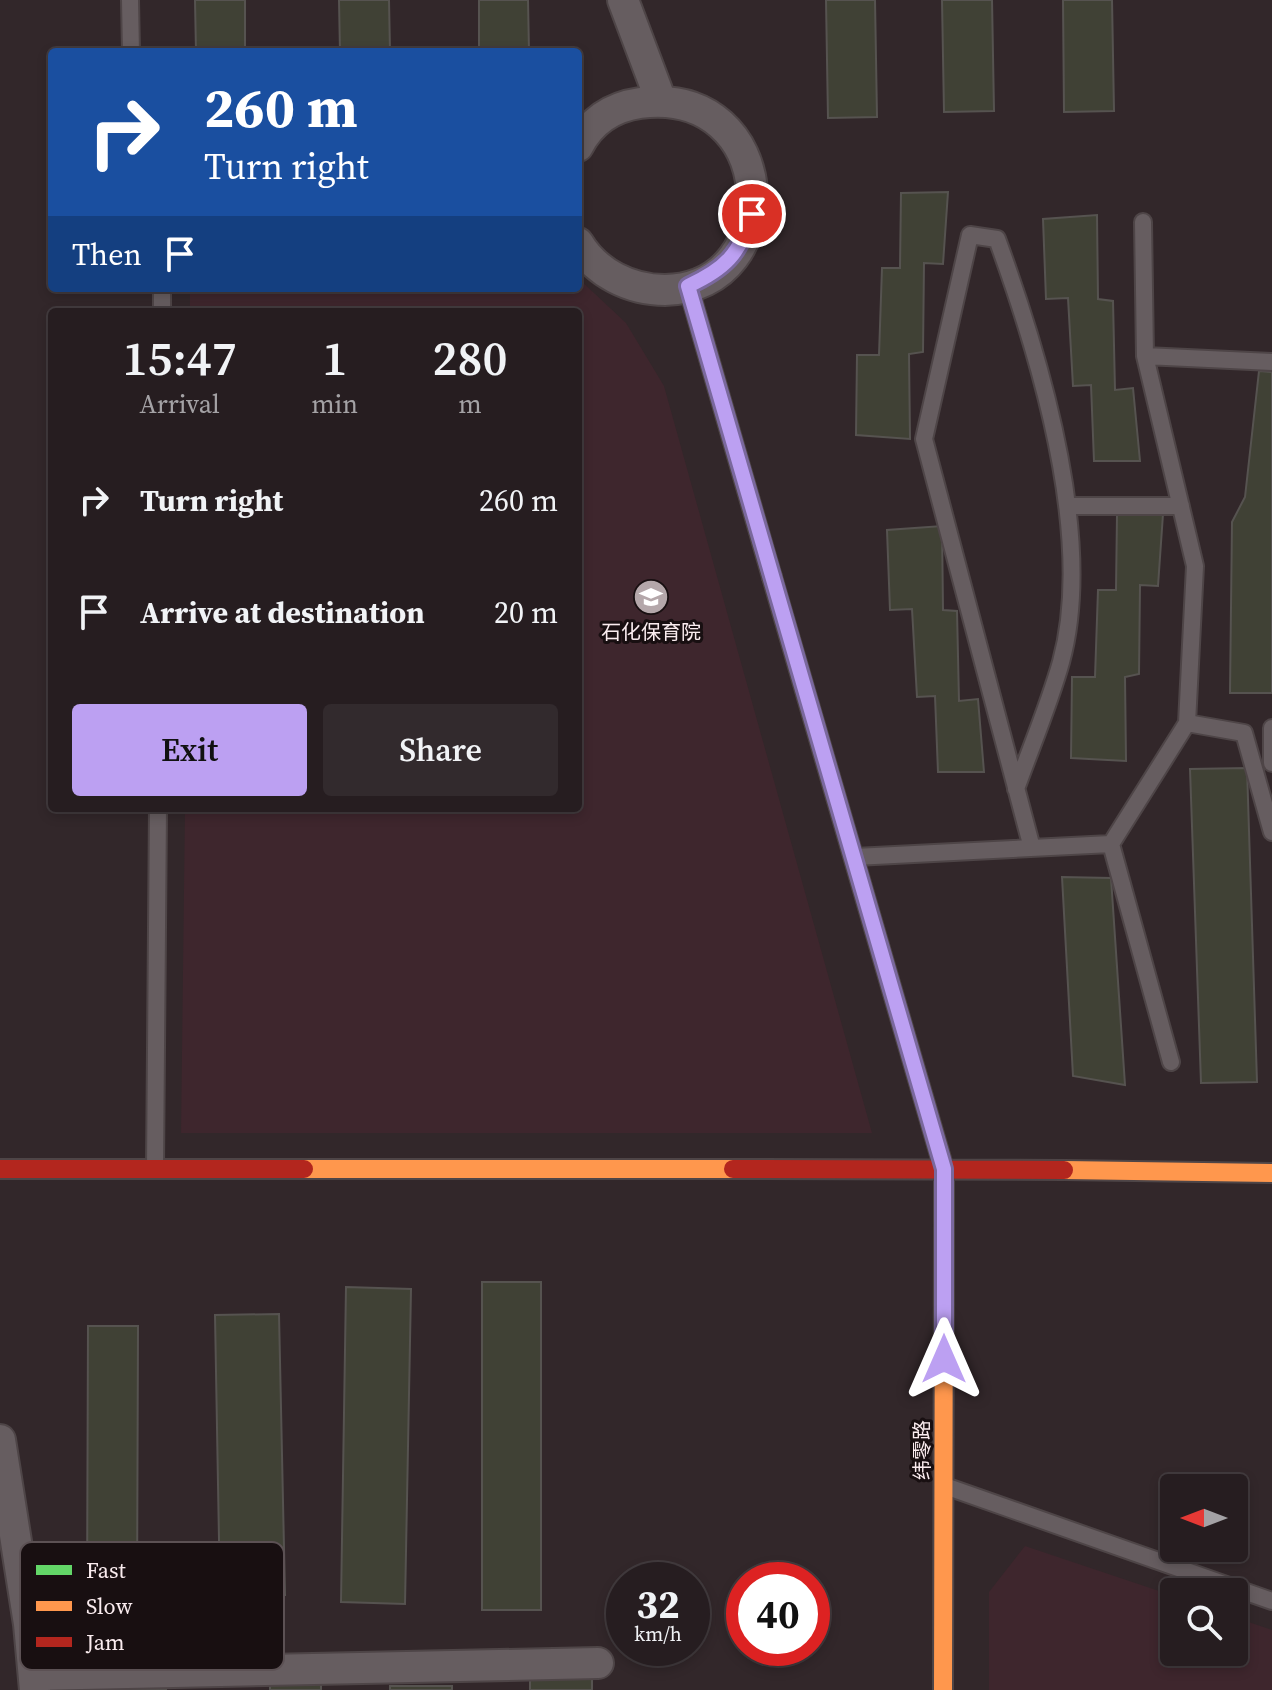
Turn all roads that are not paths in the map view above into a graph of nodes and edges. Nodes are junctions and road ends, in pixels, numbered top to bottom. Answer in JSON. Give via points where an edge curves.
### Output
{"nodes":[{"id":1,"x":130,"y":0,"type":"edge"},
{"id":2,"x":623,"y":0,"type":"edge"},
{"id":3,"x":131,"y":48,"type":"edge"},
{"id":4,"x":661,"y":101,"type":"junction"},
{"id":5,"x":582,"y":140,"type":"edge"},
{"id":6,"x":1143,"y":222,"type":"dead end"},
{"id":7,"x":582,"y":247,"type":"edge"},
{"id":8,"x":688,"y":286,"type":"junction"},
{"id":9,"x":1145,"y":356,"type":"junction"},
{"id":10,"x":1272,"y":362,"type":"edge"},
{"id":11,"x":1068,"y":506,"type":"junction"},
{"id":12,"x":1181,"y":506,"type":"junction"},
{"id":13,"x":1187,"y":723,"type":"junction"},
{"id":14,"x":1244,"y":733,"type":"junction"},
{"id":15,"x":1271,"y":733,"type":"edge"},
{"id":16,"x":1272,"y":763,"type":"edge"},
{"id":17,"x":1016,"y":789,"type":"junction"},
{"id":18,"x":158,"y":812,"type":"edge"},
{"id":19,"x":1272,"y":832,"type":"edge"},
{"id":20,"x":1111,"y":844,"type":"junction"},
{"id":21,"x":1032,"y":848,"type":"junction"},
{"id":22,"x":853,"y":857,"type":"junction"},
{"id":23,"x":1171,"y":1062,"type":"dead end"},
{"id":24,"x":0,"y":1169,"type":"edge"},
{"id":25,"x":155,"y":1169,"type":"junction"},
{"id":26,"x":944,"y":1169,"type":"junction"},
{"id":27,"x":1272,"y":1173,"type":"edge"},
{"id":28,"x":0,"y":1440,"type":"edge"},
{"id":29,"x":944,"y":1486,"type":"junction"},
{"id":30,"x":20,"y":1567,"type":"edge"},
{"id":31,"x":1272,"y":1601,"type":"edge"},
{"id":32,"x":598,"y":1663,"type":"dead end"},
{"id":33,"x":34,"y":1683,"type":"edge"},
{"id":34,"x":943,"y":1690,"type":"edge"}],
"edges":[{"from":1,"to":3,"type":"lane"},
{"from":2,"to":4,"type":"street"},
{"from":4,"to":5,"type":"street","via":[[607,114]]},
{"from":4,"to":8,"type":"street","via":[[705,113],[719,125],[749,163],[753,186],[744,241],[711,275]]},
{"from":6,"to":9,"type":"lane"},
{"from":7,"to":8,"type":"street","via":[[608,275],[627,284],[667,290]]},
{"from":8,"to":22,"type":"street","name":"纬零路"},
{"from":9,"to":10,"type":"lane"},
{"from":9,"to":12,"type":"lane"},
{"from":11,"to":12,"type":"lane"},
{"from":11,"to":17,"type":"lane","via":[[1073,576],[1061,660]]},
{"from":11,"to":17,"type":"lane","via":[[1048,405],[1006,263],[997,239],[970,235],[924,439]]},
{"from":12,"to":13,"type":"lane","via":[[1195,566]]},
{"from":13,"to":14,"type":"lane"},
{"from":13,"to":20,"type":"lane"},
{"from":14,"to":15,"type":"lane"},
{"from":14,"to":19,"type":"lane"},
{"from":15,"to":16,"type":"lane"},
{"from":17,"to":21,"type":"lane"},
{"from":18,"to":25,"type":"lane"},
{"from":20,"to":21,"type":"lane"},
{"from":20,"to":23,"type":"lane"},
{"from":21,"to":22,"type":"lane"},
{"from":22,"to":26,"type":"street","name":"纬零路"},
{"from":24,"to":25,"type":"street"},
{"from":25,"to":26,"type":"street"},
{"from":26,"to":27,"type":"street"},
{"from":26,"to":29,"type":"street","name":"纬零路"},
{"from":28,"to":30,"type":"street"},
{"from":29,"to":31,"type":"lane"},
{"from":29,"to":34,"type":"street","name":"纬零路"},
{"from":32,"to":33,"type":"street"}]}
